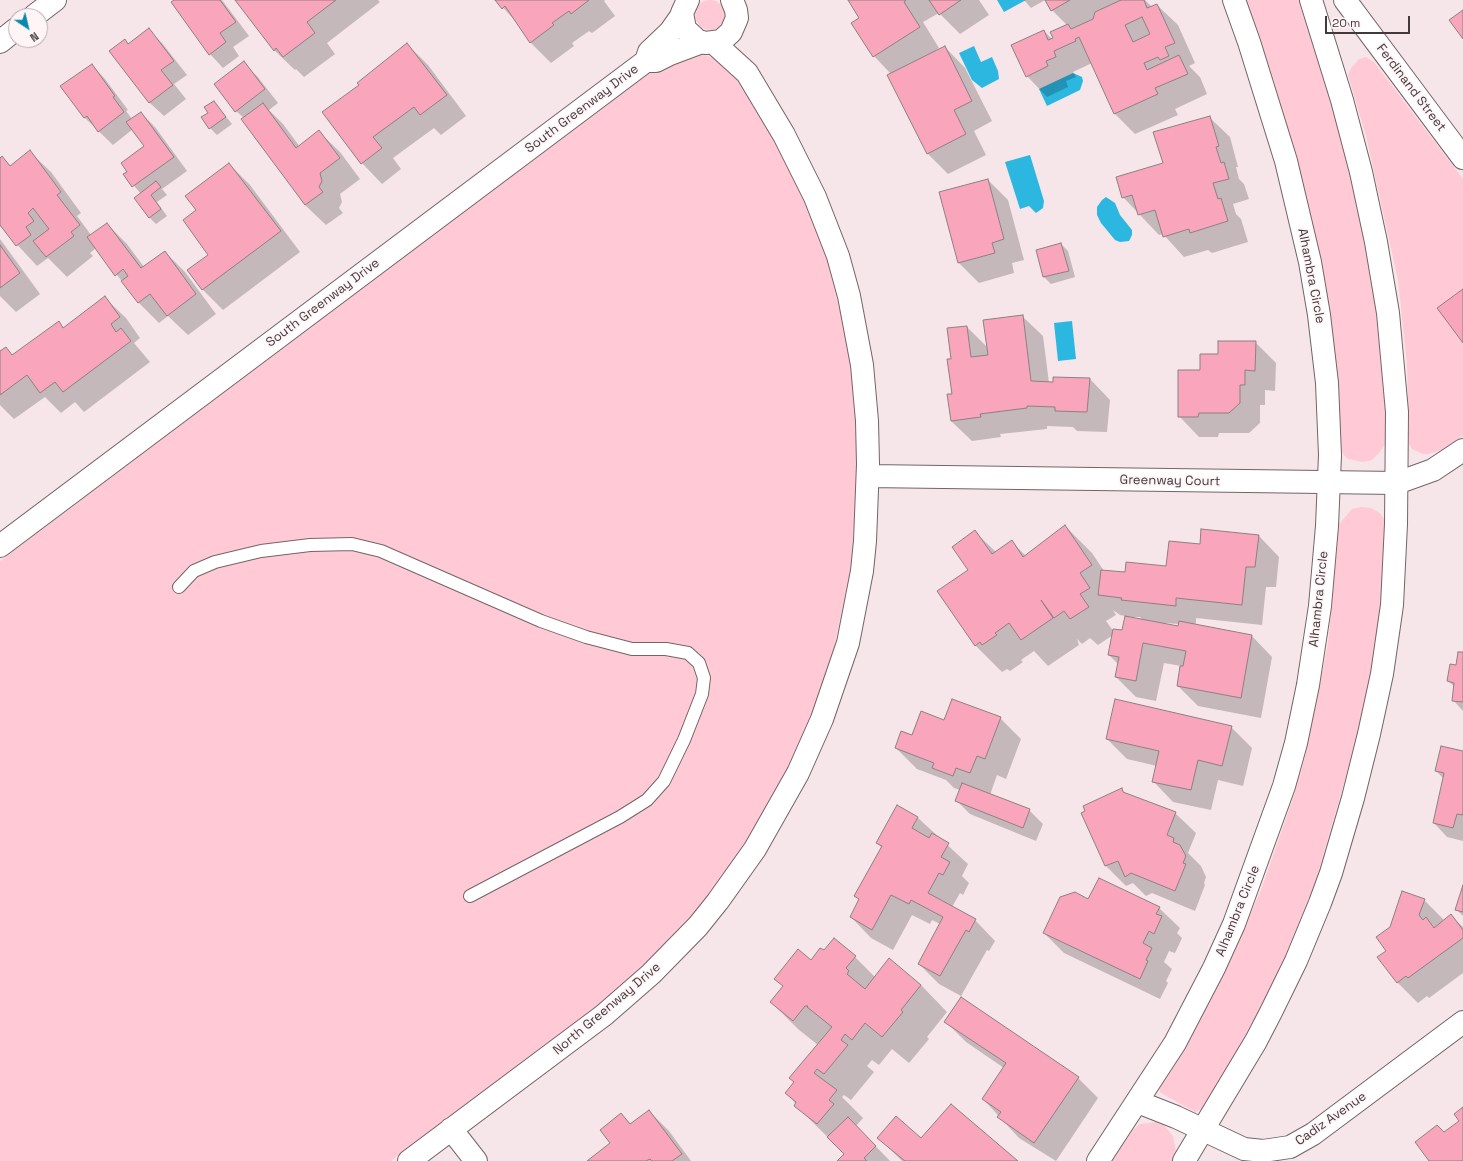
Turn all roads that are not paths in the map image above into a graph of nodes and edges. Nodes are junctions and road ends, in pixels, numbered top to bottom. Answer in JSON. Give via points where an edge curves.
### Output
{"nodes":[{"id":1,"x":55,"y":0,"type":"edge"},
{"id":2,"x":1234,"y":0,"type":"edge"},
{"id":3,"x":1312,"y":0,"type":"edge"},
{"id":4,"x":1345,"y":0,"type":"edge"},
{"id":5,"x":684,"y":5,"type":"edge"},
{"id":6,"x":44,"y":8,"type":"edge"},
{"id":7,"x":736,"y":9,"type":"edge"},
{"id":8,"x":708,"y":42,"type":"junction"},
{"id":9,"x":646,"y":61,"type":"junction"},
{"id":10,"x":747,"y":73,"type":"junction"},
{"id":11,"x":1463,"y":158,"type":"edge"},
{"id":12,"x":1463,"y":450,"type":"edge"},
{"id":13,"x":868,"y":476,"type":"junction"},
{"id":14,"x":1397,"y":483,"type":"junction"},
{"id":15,"x":1329,"y":484,"type":"junction"},
{"id":16,"x":3,"y":537,"type":"edge"},
{"id":17,"x":179,"y":587,"type":"dead end"},
{"id":18,"x":470,"y":896,"type":"dead end"},
{"id":19,"x":1463,"y":1022,"type":"edge"},
{"id":20,"x":1138,"y":1102,"type":"junction"},
{"id":21,"x":451,"y":1130,"type":"junction"},
{"id":22,"x":1202,"y":1130,"type":"junction"},
{"id":23,"x":409,"y":1161,"type":"edge"},
{"id":24,"x":476,"y":1161,"type":"edge"},
{"id":25,"x":1098,"y":1161,"type":"edge"},
{"id":26,"x":1184,"y":1161,"type":"edge"}],
"edges":[{"from":1,"to":6,"type":"street"},
{"from":2,"to":15,"type":"street","name":"Alhambra Circle","via":[[1286,161],[1310,262],[1326,369],[1330,425]]},
{"from":3,"to":14,"type":"street","via":[[1344,107],[1369,207],[1382,275],[1397,412]]},
{"from":4,"to":11,"type":"street","name":"Ferdinand Street"},
{"from":5,"to":8,"type":"street","name":"North Greenway Drive","via":[[685,29],[691,36]]},
{"from":5,"to":9,"type":"street","name":"South Greenway Drive","via":[[670,32],[649,52]]},
{"from":7,"to":8,"type":"street","name":"South Greenway Drive","via":[[727,37]]},
{"from":7,"to":10,"type":"street","name":"North Greenway Drive","via":[[748,62]]},
{"from":8,"to":9,"type":"street","name":"South Greenway Drive","via":[[670,54],[656,62]]},
{"from":8,"to":10,"type":"street","name":"North Greenway Drive"},
{"from":9,"to":16,"type":"street","name":"South Greenway Drive"},
{"from":10,"to":13,"type":"street","name":"North Greenway Drive","via":[[778,123],[807,180],[831,237],[845,280],[862,365]]},
{"from":12,"to":14,"type":"street","name":"Greenway Court","via":[[1433,470]]},
{"from":13,"to":15,"type":"street","name":"Greenway Court"},
{"from":13,"to":21,"type":"street","name":"North Greenway Drive","via":[[860,586],[842,664],[798,773],[755,849],[703,920],[651,974],[583,1031]]},
{"from":14,"to":15,"type":"street","name":"Greenway Court"},
{"from":14,"to":22,"type":"street","via":[[1394,582],[1389,634],[1369,734],[1333,866],[1309,930],[1283,987],[1256,1041]]},
{"from":15,"to":20,"type":"street","name":"Alhambra Circle","via":[[1314,647],[1296,743],[1284,786],[1225,945],[1175,1043]]},
{"from":17,"to":18,"type":"lane","via":[[194,571],[215,562],[261,551],[310,545],[352,544],[381,551],[542,621],[586,637],[632,649],[666,649],[688,653],[699,663],[704,678],[702,694],[687,734],[664,781],[647,800],[620,817]]},
{"from":19,"to":22,"type":"street","name":"Cadiz Avenue","via":[[1300,1143],[1280,1149],[1254,1151],[1232,1145]]},
{"from":20,"to":22,"type":"street","name":"Cadiz Avenue"},
{"from":20,"to":25,"type":"street","name":"Alhambra Circle"},
{"from":21,"to":23,"type":"street","name":"North Greenway Drive"},
{"from":21,"to":24,"type":"street"},
{"from":22,"to":26,"type":"street"}]}
